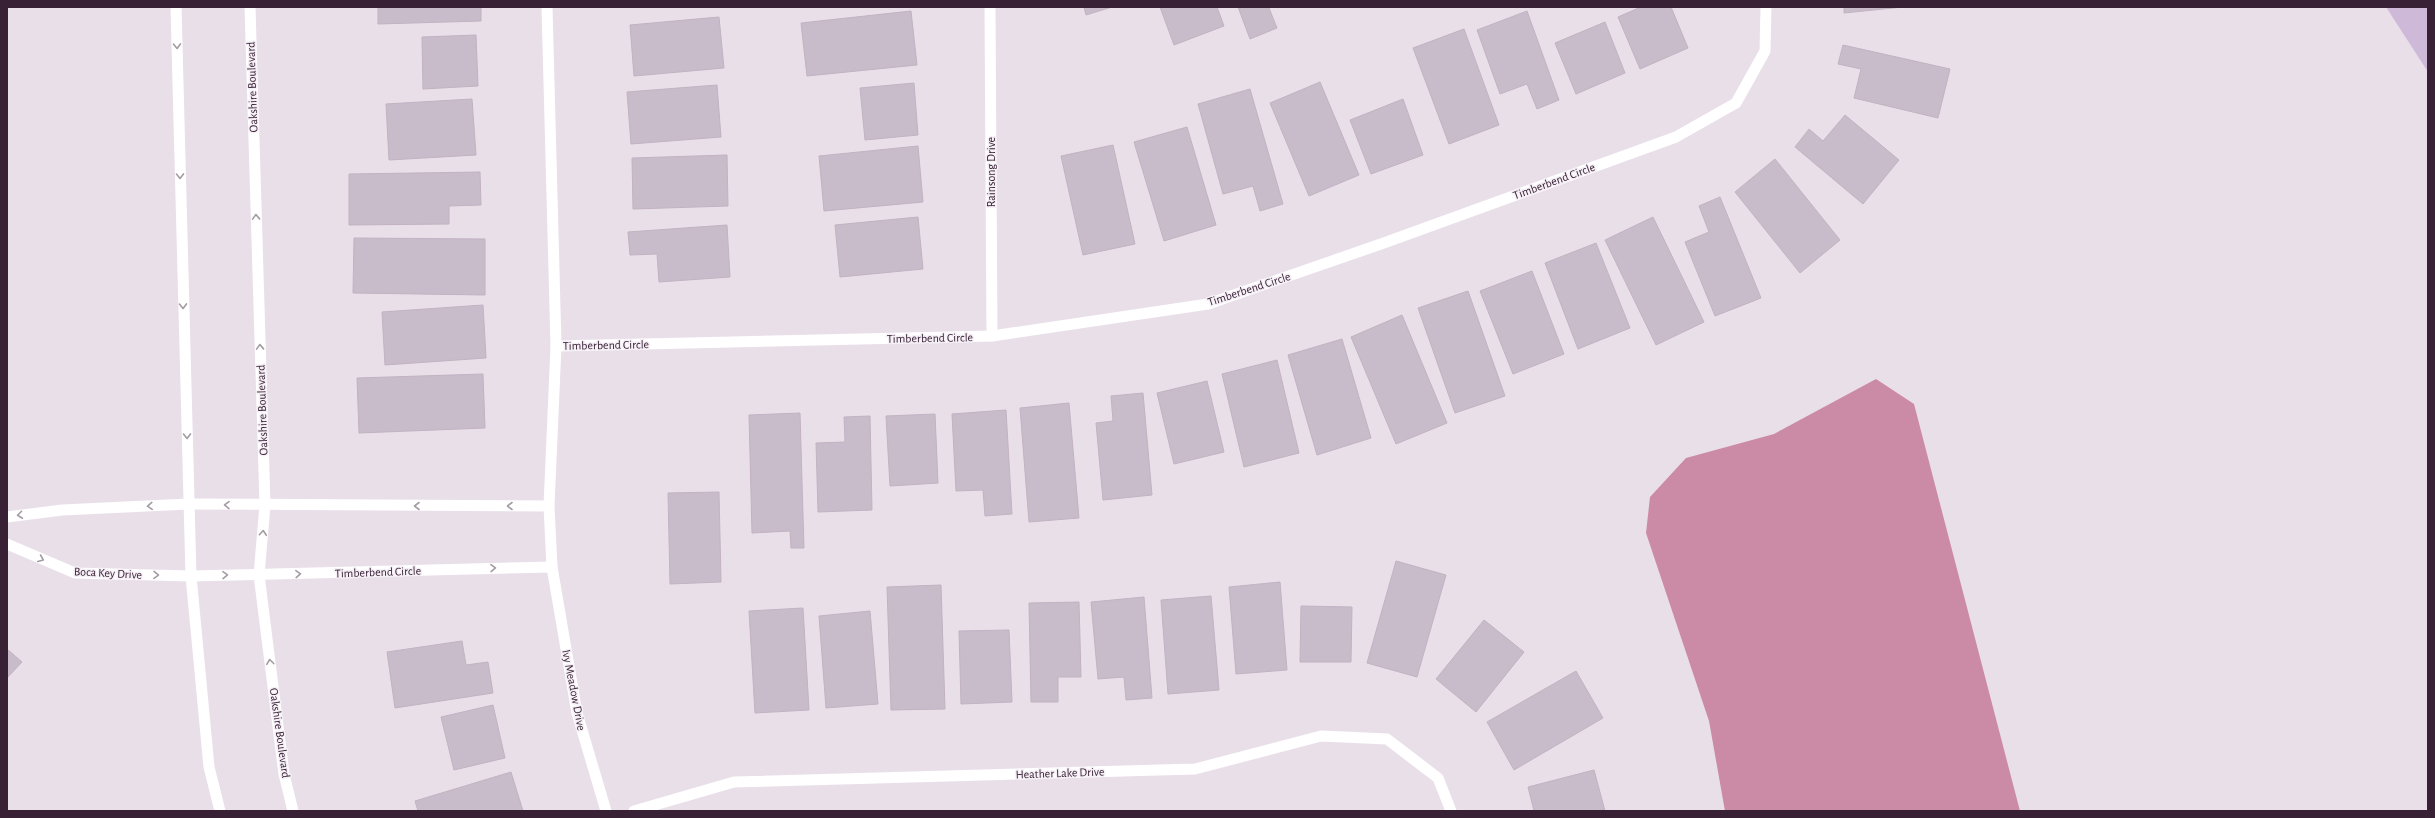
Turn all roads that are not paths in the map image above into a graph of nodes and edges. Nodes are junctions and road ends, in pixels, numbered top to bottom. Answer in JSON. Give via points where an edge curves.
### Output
{"nodes":[{"id":1,"x":176,"y":7,"type":"edge"},
{"id":2,"x":250,"y":7,"type":"edge"},
{"id":3,"x":546,"y":7,"type":"edge"},
{"id":4,"x":990,"y":7,"type":"edge"},
{"id":5,"x":1766,"y":7,"type":"edge"},
{"id":6,"x":992,"y":336,"type":"junction"},
{"id":7,"x":556,"y":346,"type":"junction"},
{"id":8,"x":188,"y":504,"type":"junction"},
{"id":9,"x":265,"y":506,"type":"junction"},
{"id":10,"x":549,"y":506,"type":"junction"},
{"id":11,"x":7,"y":517,"type":"edge"},
{"id":12,"x":7,"y":544,"type":"edge"},
{"id":13,"x":552,"y":567,"type":"junction"},
{"id":14,"x":259,"y":575,"type":"junction"},
{"id":15,"x":191,"y":576,"type":"junction"},
{"id":16,"x":220,"y":811,"type":"edge"},
{"id":17,"x":293,"y":811,"type":"edge"},
{"id":18,"x":606,"y":811,"type":"edge"},
{"id":19,"x":634,"y":811,"type":"edge"},
{"id":20,"x":1450,"y":811,"type":"edge"}],
"edges":[{"from":1,"to":8,"type":"street","one_way":true},
{"from":9,"to":2,"type":"street","name":"Oakshire Boulevard","one_way":true},
{"from":3,"to":7,"type":"street","name":"Timberbend Circle"},
{"from":4,"to":6,"type":"street","name":"Rainsong Drive"},
{"from":5,"to":6,"type":"street","name":"Timberbend Circle","via":[[1765,51],[1736,103],[1676,137],[1208,304]]},
{"from":6,"to":7,"type":"street","name":"Timberbend Circle"},
{"from":7,"to":10,"type":"street","name":"Timberbend Circle"},
{"from":9,"to":8,"type":"street","one_way":true},
{"from":8,"to":11,"type":"street","one_way":true,"via":[[62,510]]},
{"from":8,"to":15,"type":"street"},
{"from":10,"to":9,"type":"street","one_way":true},
{"from":14,"to":9,"type":"street","name":"Oakshire Boulevard","one_way":true},
{"from":10,"to":13,"type":"street","name":"Timberbend Circle"},
{"from":12,"to":15,"type":"street","name":"Boca Key Drive","one_way":true,"via":[[75,574]]},
{"from":14,"to":13,"type":"street","name":"Timberbend Circle","one_way":true},
{"from":13,"to":18,"type":"street","name":"Ivy Meadow Drive","via":[[577,713]]},
{"from":15,"to":14,"type":"street","name":"Timberbend Circle","one_way":true},
{"from":17,"to":14,"type":"street","name":"Oakshire Boulevard","one_way":true,"via":[[284,774]]},
{"from":15,"to":16,"type":"street","via":[[209,767]]},
{"from":19,"to":20,"type":"street","name":"Heather Lake Drive","via":[[734,782],[1194,769],[1320,736],[1387,739],[1438,778]]}]}
